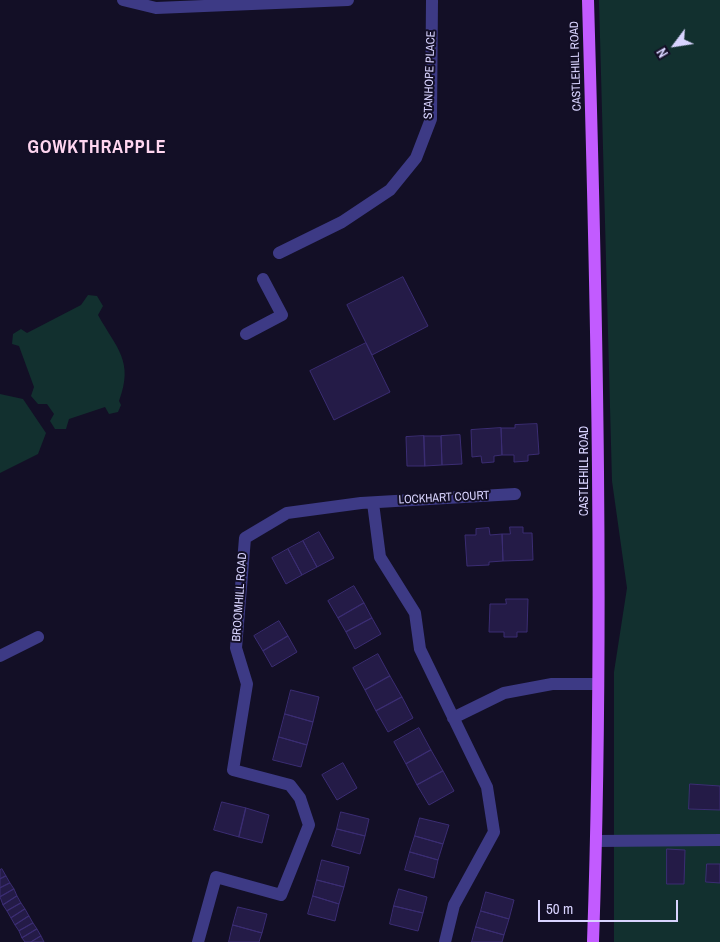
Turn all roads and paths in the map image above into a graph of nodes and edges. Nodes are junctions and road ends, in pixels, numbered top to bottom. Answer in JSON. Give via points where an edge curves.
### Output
{"nodes":[{"id":1,"x":123,"y":0,"type":"edge"},
{"id":2,"x":333,"y":0,"type":"edge"},
{"id":3,"x":348,"y":0,"type":"edge"},
{"id":4,"x":432,"y":0,"type":"edge"},
{"id":5,"x":588,"y":0,"type":"edge"},
{"id":6,"x":279,"y":253,"type":"dead end"},
{"id":7,"x":263,"y":279,"type":"dead end"},
{"id":8,"x":246,"y":334,"type":"dead end"},
{"id":9,"x":515,"y":494,"type":"dead end"},
{"id":10,"x":373,"y":503,"type":"junction"},
{"id":11,"x":38,"y":637,"type":"dead end"},
{"id":12,"x":0,"y":656,"type":"edge"},
{"id":13,"x":597,"y":684,"type":"junction"},
{"id":14,"x":453,"y":718,"type":"junction"},
{"id":15,"x":720,"y":840,"type":"edge"},
{"id":16,"x":596,"y":841,"type":"junction"},
{"id":17,"x":198,"y":942,"type":"edge"},
{"id":18,"x":445,"y":942,"type":"edge"},
{"id":19,"x":593,"y":942,"type":"edge"}],
"edges":[{"from":1,"to":2,"type":"street","via":[[156,8]]},
{"from":2,"to":3,"type":"street"},
{"from":4,"to":6,"type":"street","name":"STANHOPE PLACE","via":[[431,119],[416,158],[390,190],[342,222]]},
{"from":5,"to":13,"type":"main road","name":"CASTLEHILL ROAD","via":[[599,384]]},
{"from":7,"to":8,"type":"street","via":[[282,315]]},
{"from":9,"to":10,"type":"street","name":"LOCKHART COURT"},
{"from":10,"to":14,"type":"street","via":[[380,557],[415,613],[420,649]]},
{"from":10,"to":17,"type":"street","name":"BROOMHILL ROAD","via":[[287,513],[245,538],[236,648],[248,684],[233,770],[290,785],[300,798],[309,825],[281,895],[216,878]]},
{"from":11,"to":12,"type":"street"},
{"from":13,"to":14,"type":"street","via":[[552,684],[504,692]]},
{"from":13,"to":16,"type":"main road","name":"CASTLEHILL ROAD"},
{"from":14,"to":18,"type":"street","via":[[487,787],[494,832],[454,905]]},
{"from":15,"to":16,"type":"street"},
{"from":16,"to":19,"type":"main road","name":"CASTLEHILL ROAD"}]}
